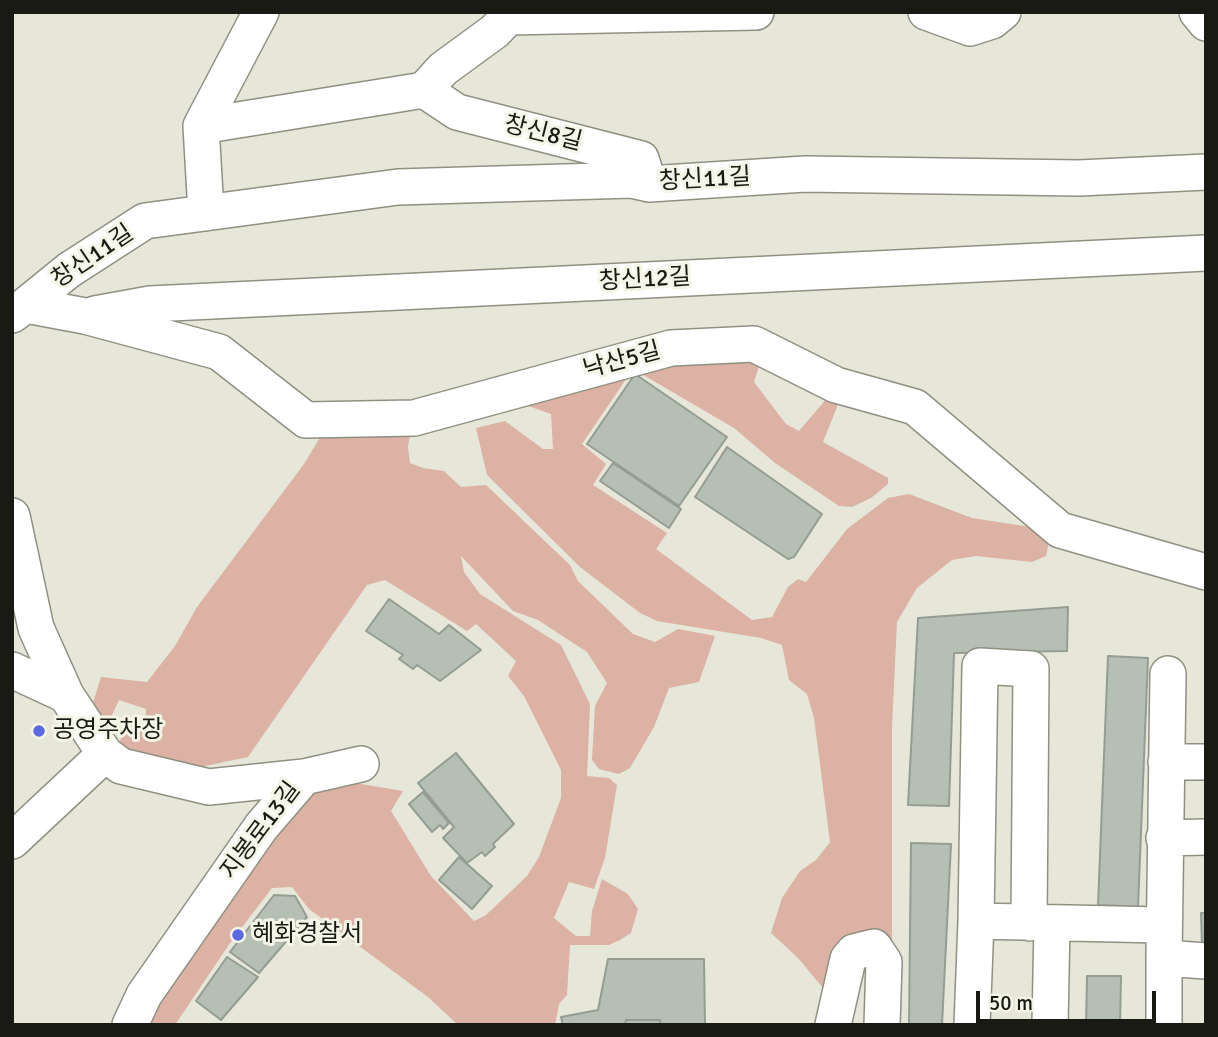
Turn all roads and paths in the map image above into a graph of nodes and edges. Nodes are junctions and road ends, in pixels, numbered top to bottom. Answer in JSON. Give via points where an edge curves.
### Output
{"nodes":[{"id":1,"x":261,"y":12,"type":"edge"},
{"id":2,"x":756,"y":12,"type":"edge"},
{"id":3,"x":926,"y":12,"type":"edge"},
{"id":4,"x":1003,"y":12,"type":"edge"},
{"id":5,"x":1197,"y":12,"type":"edge"},
{"id":6,"x":507,"y":15,"type":"edge"},
{"id":7,"x":1206,"y":23,"type":"edge"},
{"id":8,"x":424,"y":90,"type":"junction"},
{"id":9,"x":201,"y":126,"type":"junction"},
{"id":10,"x":1206,"y":172,"type":"edge"},
{"id":11,"x":649,"y":184,"type":"junction"},
{"id":12,"x":206,"y":213,"type":"junction"},
{"id":13,"x":1206,"y":253,"type":"edge"},
{"id":14,"x":19,"y":310,"type":"edge"},
{"id":15,"x":85,"y":316,"type":"junction"},
{"id":16,"x":12,"y":516,"type":"edge"},
{"id":17,"x":1206,"y":572,"type":"edge"},
{"id":18,"x":12,"y":670,"type":"edge"},
{"id":19,"x":1168,"y":674,"type":"dead end"},
{"id":20,"x":66,"y":695,"type":"junction"},
{"id":21,"x":105,"y":754,"type":"junction"},
{"id":22,"x":1166,"y":762,"type":"junction"},
{"id":23,"x":1206,"y":762,"type":"edge"},
{"id":24,"x":361,"y":764,"type":"dead end"},
{"id":25,"x":304,"y":777,"type":"junction"},
{"id":26,"x":1206,"y":837,"type":"edge"},
{"id":27,"x":1164,"y":838,"type":"junction"},
{"id":28,"x":12,"y":841,"type":"edge"},
{"id":29,"x":976,"y":921,"type":"junction"},
{"id":30,"x":1040,"y":923,"type":"junction"},
{"id":31,"x":1163,"y":942,"type":"junction"},
{"id":32,"x":1206,"y":961,"type":"edge"},
{"id":33,"x":130,"y":1025,"type":"edge"},
{"id":34,"x":833,"y":1025,"type":"edge"},
{"id":35,"x":882,"y":1025,"type":"edge"},
{"id":36,"x":972,"y":1025,"type":"edge"},
{"id":37,"x":1050,"y":1025,"type":"edge"},
{"id":38,"x":1164,"y":1025,"type":"edge"}],
"edges":[{"from":1,"to":9,"type":"street"},
{"from":2,"to":6,"type":"street"},
{"from":3,"to":4,"type":"street","via":[[970,28]]},
{"from":5,"to":7,"type":"street"},
{"from":6,"to":8,"type":"street","via":[[495,31],[443,69]]},
{"from":8,"to":9,"type":"street"},
{"from":8,"to":11,"type":"street","name":"창신8길","via":[[457,112],[641,159]]},
{"from":9,"to":12,"type":"street"},
{"from":10,"to":11,"type":"street","name":"창신11길","via":[[1079,178],[805,174]]},
{"from":11,"to":12,"type":"street","name":"창신11길","via":[[631,180],[398,187]]},
{"from":12,"to":14,"type":"street","name":"창신11길","via":[[145,221],[69,270]]},
{"from":13,"to":15,"type":"street","name":"창신12길","via":[[150,304]]},
{"from":14,"to":15,"type":"street","name":"낙산5길"},
{"from":15,"to":17,"type":"street","name":"낙산5길","via":[[219,352],[306,420],[414,418],[671,348],[754,344],[836,385],[915,407],[1060,530]]},
{"from":16,"to":20,"type":"street","via":[[36,628]]},
{"from":18,"to":20,"type":"street"},
{"from":19,"to":22,"type":"street"},
{"from":20,"to":21,"type":"street"},
{"from":21,"to":25,"type":"street","name":"지봉로13길","via":[[121,765],[209,787]]},
{"from":21,"to":28,"type":"street"},
{"from":22,"to":23,"type":"street"},
{"from":22,"to":27,"type":"street"},
{"from":24,"to":25,"type":"street"},
{"from":25,"to":33,"type":"street","name":"지봉로13길","via":[[253,838],[144,995]]},
{"from":26,"to":27,"type":"street"},
{"from":27,"to":31,"type":"street"},
{"from":29,"to":30,"type":"street"},
{"from":29,"to":30,"type":"street","via":[[981,666],[1031,669]]},
{"from":29,"to":36,"type":"street"},
{"from":30,"to":31,"type":"street"},
{"from":30,"to":37,"type":"street"},
{"from":31,"to":32,"type":"street"},
{"from":31,"to":38,"type":"street"},
{"from":34,"to":35,"type":"street","via":[[848,958],[874,947],[884,962]]}]}
